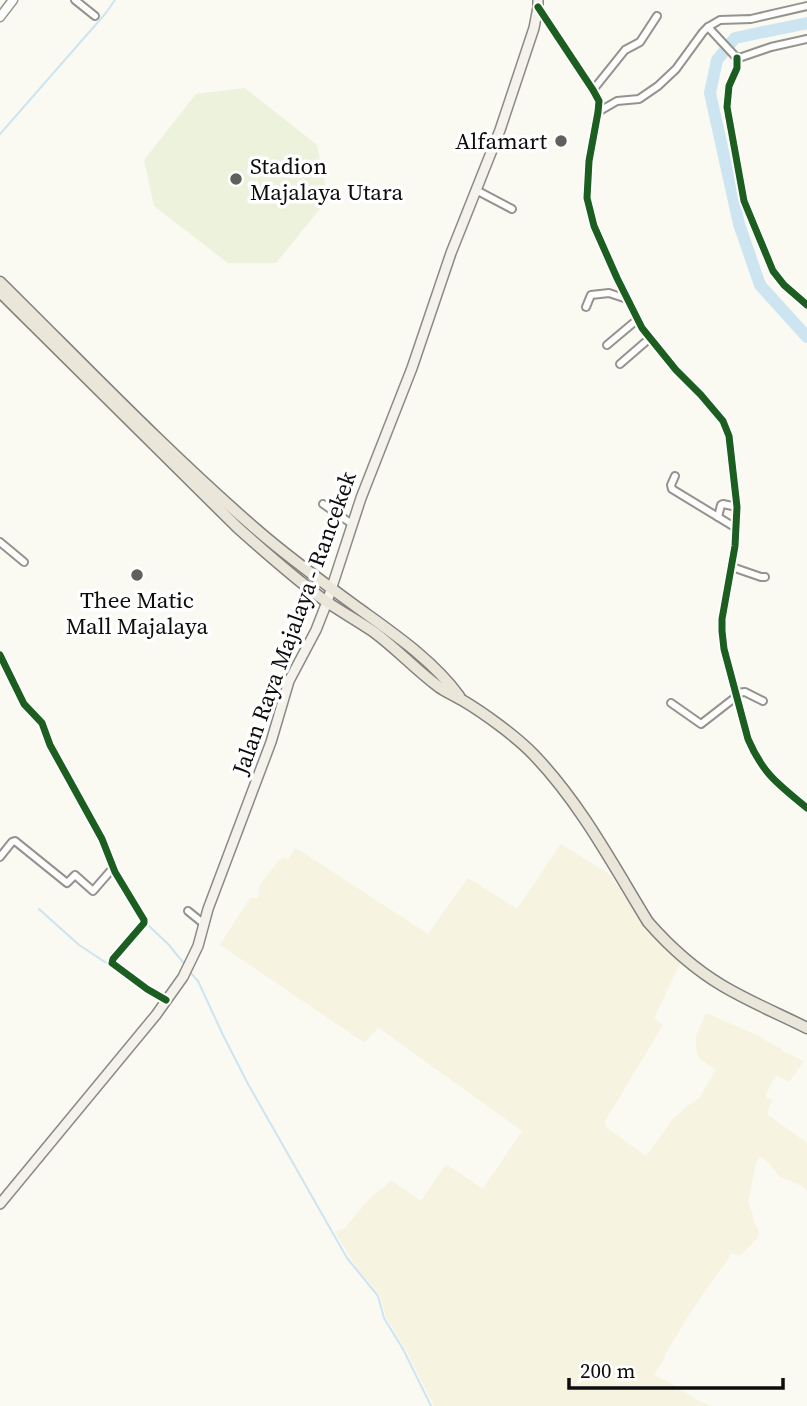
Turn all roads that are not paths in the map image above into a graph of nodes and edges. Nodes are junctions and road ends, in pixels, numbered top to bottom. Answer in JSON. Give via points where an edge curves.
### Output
{"nodes":[{"id":1,"x":13,"y":0,"type":"edge"},
{"id":2,"x":75,"y":0,"type":"edge"},
{"id":3,"x":538,"y":3,"type":"edge"},
{"id":4,"x":807,"y":6,"type":"edge"},
{"id":5,"x":94,"y":16,"type":"dead end"},
{"id":6,"x":657,"y":16,"type":"dead end"},
{"id":7,"x":0,"y":17,"type":"edge"},
{"id":8,"x":709,"y":29,"type":"junction"},
{"id":9,"x":807,"y":39,"type":"edge"},
{"id":10,"x":736,"y":57,"type":"junction"},
{"id":11,"x":593,"y":90,"type":"junction"},
{"id":12,"x":598,"y":112,"type":"junction"},
{"id":13,"x":476,"y":190,"type":"junction"},
{"id":14,"x":512,"y":209,"type":"dead end"},
{"id":15,"x":0,"y":282,"type":"edge"},
{"id":16,"x":0,"y":292,"type":"edge"},
{"id":17,"x":627,"y":299,"type":"junction"},
{"id":18,"x":807,"y":304,"type":"edge"},
{"id":19,"x":586,"y":307,"type":"dead end"},
{"id":20,"x":638,"y":319,"type":"junction"},
{"id":21,"x":650,"y":338,"type":"junction"},
{"id":22,"x":607,"y":345,"type":"dead end"},
{"id":23,"x":620,"y":364,"type":"dead end"},
{"id":24,"x":676,"y":476,"type":"dead end"},
{"id":25,"x":323,"y":504,"type":"dead end"},
{"id":26,"x":737,"y":507,"type":"junction"},
{"id":27,"x":718,"y":517,"type":"junction"},
{"id":28,"x":352,"y":524,"type":"junction"},
{"id":29,"x":736,"y":528,"type":"junction"},
{"id":30,"x":0,"y":542,"type":"edge"},
{"id":31,"x":24,"y":562,"type":"dead end"},
{"id":32,"x":732,"y":567,"type":"junction"},
{"id":33,"x":765,"y":577,"type":"dead end"},
{"id":34,"x":332,"y":589,"type":"junction"},
{"id":35,"x":327,"y":602,"type":"junction"},
{"id":36,"x":0,"y":655,"type":"edge"},
{"id":37,"x":737,"y":695,"type":"junction"},
{"id":38,"x":461,"y":699,"type":"junction"},
{"id":39,"x":763,"y":701,"type":"dead end"},
{"id":40,"x":671,"y":703,"type":"dead end"},
{"id":41,"x":807,"y":808,"type":"edge"},
{"id":42,"x":0,"y":857,"type":"edge"},
{"id":43,"x":113,"y":868,"type":"junction"},
{"id":44,"x":188,"y":911,"type":"dead end"},
{"id":45,"x":204,"y":924,"type":"junction"},
{"id":46,"x":166,"y":1000,"type":"junction"},
{"id":47,"x":807,"y":1028,"type":"edge"},
{"id":48,"x":0,"y":1204,"type":"edge"}],
"edges":[{"from":1,"to":7,"type":"street"},
{"from":2,"to":5,"type":"street"},
{"from":3,"to":11,"type":"street"},
{"from":3,"to":13,"type":"main road","name":"Jalan Raya Majalaya - Rancekek","via":[[532,37]]},
{"from":4,"to":8,"type":"street","via":[[751,19],[720,20]]},
{"from":6,"to":11,"type":"street","via":[[640,42],[625,50]]},
{"from":8,"to":10,"type":"street"},
{"from":8,"to":12,"type":"street","via":[[658,86],[639,99],[617,101]]},
{"from":9,"to":10,"type":"street"},
{"from":10,"to":18,"type":"street","via":[[727,107],[744,201],[773,271]]},
{"from":11,"to":12,"type":"street"},
{"from":12,"to":17,"type":"street","via":[[587,198],[594,226]]},
{"from":13,"to":14,"type":"street"},
{"from":13,"to":28,"type":"main road","name":"Jalan Raya Majalaya - Rancekek"},
{"from":15,"to":34,"type":"main road","via":[[184,464]]},
{"from":16,"to":35,"type":"main road","via":[[238,528]]},
{"from":17,"to":19,"type":"street","via":[[609,293],[592,295]]},
{"from":17,"to":20,"type":"street"},
{"from":20,"to":21,"type":"street"},
{"from":20,"to":22,"type":"street"},
{"from":21,"to":23,"type":"street"},
{"from":21,"to":26,"type":"street","via":[[723,421],[730,441]]},
{"from":24,"to":27,"type":"street","via":[[672,489]]},
{"from":25,"to":28,"type":"street"},
{"from":26,"to":27,"type":"street","via":[[721,505]]},
{"from":26,"to":29,"type":"street"},
{"from":27,"to":29,"type":"street"},
{"from":28,"to":34,"type":"main road","name":"Jalan Raya Majalaya - Rancekek"},
{"from":29,"to":32,"type":"street"},
{"from":30,"to":31,"type":"street"},
{"from":32,"to":33,"type":"street"},
{"from":32,"to":37,"type":"street","via":[[722,631]]},
{"from":34,"to":35,"type":"main road","name":"Jalan Raya Majalaya - Rancekek"},
{"from":34,"to":38,"type":"main road","via":[[423,658]]},
{"from":35,"to":38,"type":"main road"},
{"from":35,"to":45,"type":"main road","name":"Jalan Raya Majalaya - Rancekek","via":[[289,681]]},
{"from":36,"to":43,"type":"street","via":[[24,704],[42,723]]},
{"from":37,"to":39,"type":"street","via":[[745,692]]},
{"from":37,"to":40,"type":"street","via":[[701,724]]},
{"from":37,"to":41,"type":"street","via":[[748,738],[762,766]]},
{"from":38,"to":47,"type":"main road","via":[[532,753],[564,789],[658,934],[723,986]]},
{"from":42,"to":43,"type":"street","via":[[15,841],[67,883],[75,875],[93,891]]},
{"from":43,"to":46,"type":"street","via":[[144,922],[112,963]]},
{"from":44,"to":45,"type":"street"},
{"from":45,"to":46,"type":"main road","name":"Jalan Raya Majalaya - Rancekek","via":[[191,962]]},
{"from":46,"to":48,"type":"main road","name":"Jalan Raya Majalaya - Rancekek"}]}
